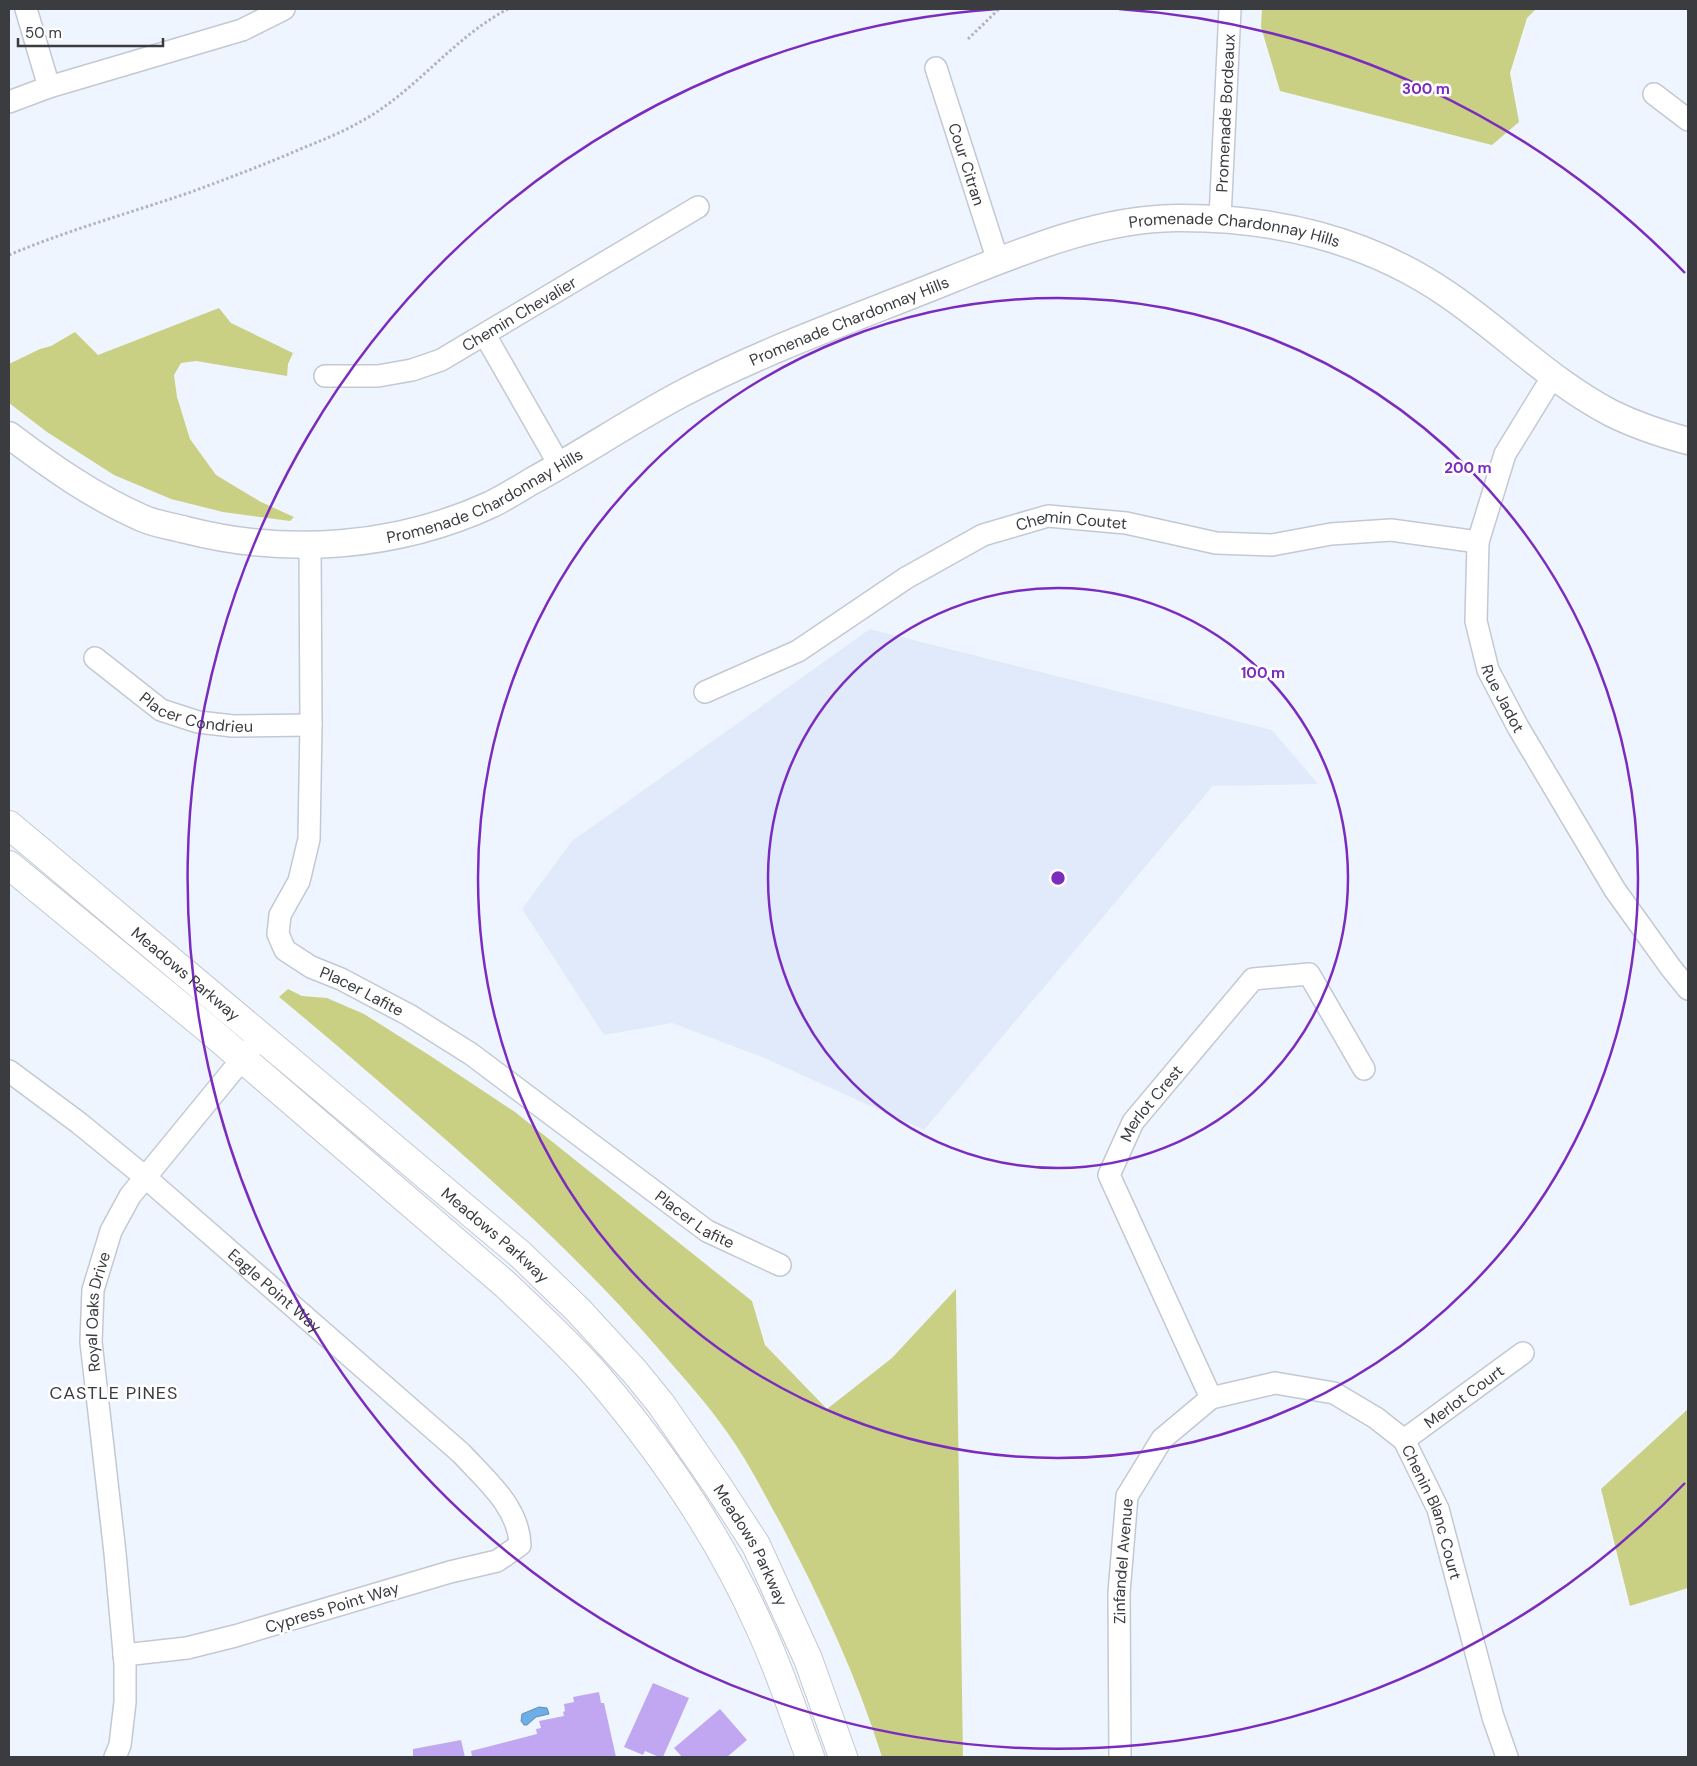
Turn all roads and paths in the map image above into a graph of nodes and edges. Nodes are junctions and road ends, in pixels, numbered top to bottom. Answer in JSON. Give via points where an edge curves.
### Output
{"nodes":[{"id":1,"x":26,"y":9,"type":"edge"},
{"id":2,"x":284,"y":9,"type":"edge"},
{"id":3,"x":508,"y":9,"type":"edge"},
{"id":4,"x":999,"y":9,"type":"edge"},
{"id":5,"x":1230,"y":9,"type":"edge"},
{"id":6,"x":968,"y":39,"type":"dead end"},
{"id":7,"x":936,"y":68,"type":"dead end"},
{"id":8,"x":48,"y":87,"type":"junction"},
{"id":9,"x":1654,"y":94,"type":"dead end"},
{"id":10,"x":9,"y":102,"type":"edge"},
{"id":11,"x":1688,"y":120,"type":"edge"},
{"id":12,"x":698,"y":207,"type":"dead end"},
{"id":13,"x":1220,"y":218,"type":"junction"},
{"id":14,"x":9,"y":255,"type":"edge"},
{"id":15,"x":998,"y":261,"type":"junction"},
{"id":16,"x":484,"y":335,"type":"junction"},
{"id":17,"x":326,"y":376,"type":"dead end"},
{"id":18,"x":1553,"y":376,"type":"junction"},
{"id":19,"x":11,"y":440,"type":"edge"},
{"id":20,"x":1688,"y":441,"type":"edge"},
{"id":21,"x":560,"y":466,"type":"junction"},
{"id":22,"x":1478,"y":542,"type":"junction"},
{"id":23,"x":310,"y":544,"type":"junction"},
{"id":24,"x":95,"y":658,"type":"dead end"},
{"id":25,"x":705,"y":692,"type":"dead end"},
{"id":26,"x":311,"y":725,"type":"junction"},
{"id":27,"x":9,"y":825,"type":"edge"},
{"id":28,"x":9,"y":865,"type":"edge"},
{"id":29,"x":1688,"y":988,"type":"edge"},
{"id":30,"x":261,"y":1036,"type":"junction"},
{"id":31,"x":241,"y":1059,"type":"junction"},
{"id":32,"x":1364,"y":1070,"type":"dead end"},
{"id":33,"x":9,"y":1071,"type":"edge"},
{"id":34,"x":145,"y":1177,"type":"junction"},
{"id":35,"x":780,"y":1264,"type":"dead end"},
{"id":36,"x":1523,"y":1353,"type":"dead end"},
{"id":37,"x":1211,"y":1398,"type":"junction"},
{"id":38,"x":1404,"y":1440,"type":"junction"},
{"id":39,"x":520,"y":1532,"type":"joint"},
{"id":40,"x":124,"y":1655,"type":"junction"},
{"id":41,"x":115,"y":1757,"type":"edge"},
{"id":42,"x":810,"y":1757,"type":"edge"},
{"id":43,"x":843,"y":1757,"type":"edge"},
{"id":44,"x":1120,"y":1757,"type":"edge"},
{"id":45,"x":1507,"y":1757,"type":"edge"}],
"edges":[{"from":1,"to":8,"type":"street"},
{"from":2,"to":8,"type":"street","via":[[242,30]]},
{"from":3,"to":14,"type":"path","via":[[466,37],[386,107],[344,130],[267,164]]},
{"from":4,"to":6,"type":"path"},
{"from":5,"to":13,"type":"street","name":"Promenade Bordeaux"},
{"from":7,"to":15,"type":"street","name":"Cour Citran"},
{"from":8,"to":10,"type":"street"},
{"from":9,"to":11,"type":"street"},
{"from":12,"to":16,"type":"street","name":"Chemin Chevalier"},
{"from":13,"to":15,"type":"street","name":"Promenade Chardonnay Hills","via":[[1127,222],[1068,236]]},
{"from":13,"to":18,"type":"street","name":"Promenade Chardonnay Hills","via":[[1271,224],[1315,234],[1356,246],[1396,263],[1444,291]]},
{"from":15,"to":21,"type":"street","name":"Promenade Chardonnay Hills","via":[[744,362],[678,396]]},
{"from":16,"to":17,"type":"street","name":"Chemin Chevalier","via":[[441,360],[412,370],[378,376]]},
{"from":16,"to":21,"type":"street"},
{"from":18,"to":20,"type":"street","name":"Promenade Chardonnay Hills","via":[[1610,413]]},
{"from":18,"to":22,"type":"street","name":"Rue Jadot","via":[[1505,454]]},
{"from":19,"to":23,"type":"street","name":"Promenade Chardonnay Hills","via":[[80,485],[145,520],[220,539]]},
{"from":21,"to":23,"type":"street","name":"Promenade Chardonnay Hills","via":[[494,503],[443,524],[390,538]]},
{"from":22,"to":25,"type":"street","name":"Chemin Coutet","via":[[1391,530],[1331,534],[1272,545],[1216,544],[1126,523],[1048,516],[983,535],[906,578],[798,652]]},
{"from":22,"to":29,"type":"street","name":"Rue Jadot","via":[[1476,622],[1488,670],[1518,727],[1616,890]]},
{"from":23,"to":26,"type":"street","name":"Placer Lafite"},
{"from":24,"to":26,"type":"street","name":"Placer Condrieu","via":[[161,710],[198,722],[233,726]]},
{"from":26,"to":35,"type":"street","name":"Placer Lafite","via":[[309,839],[299,881],[280,915],[278,934],[285,950],[311,967],[409,1015],[471,1054],[707,1230]]},
{"from":27,"to":30,"type":"main road","name":"Meadows Parkway"},
{"from":28,"to":31,"type":"main road","name":"Meadows Parkway"},
{"from":30,"to":31,"type":"street","name":"Royal Oaks Drive"},
{"from":30,"to":43,"type":"main road","name":"Meadows Parkway","via":[[521,1255],[578,1310],[661,1404],[756,1545],[808,1659]]},
{"from":31,"to":34,"type":"street","name":"Royal Oaks Drive"},
{"from":31,"to":42,"type":"main road","name":"Meadows Parkway","via":[[506,1285],[596,1376],[658,1454],[708,1530],[761,1630]]},
{"from":32,"to":37,"type":"street","name":"Merlot Crest","via":[[1309,974],[1253,979],[1132,1122],[1109,1175]]},
{"from":33,"to":34,"type":"street","name":"Eagle Point Way"},
{"from":34,"to":39,"type":"street","name":"Eagle Point Way","via":[[461,1453],[506,1502]]},
{"from":34,"to":40,"type":"street","name":"Royal Oaks Drive","via":[[130,1196],[111,1231],[94,1290],[91,1342]]},
{"from":36,"to":38,"type":"street","name":"Merlot Court"},
{"from":37,"to":38,"type":"street","name":"Chenin Blanc Court","via":[[1275,1383],[1334,1393],[1376,1418]]},
{"from":37,"to":44,"type":"street","name":"Zinfandel Avenue","via":[[1162,1438],[1127,1496],[1119,1593]]},
{"from":38,"to":45,"type":"street","name":"Chenin Blanc Court","via":[[1438,1509],[1493,1717]]},
{"from":39,"to":40,"type":"street","name":"Cypress Point Way","via":[[520,1545],[497,1562],[450,1572],[187,1648]]},
{"from":40,"to":41,"type":"street","name":"Royal Oaks Drive","via":[[126,1702],[120,1745]]}]}
